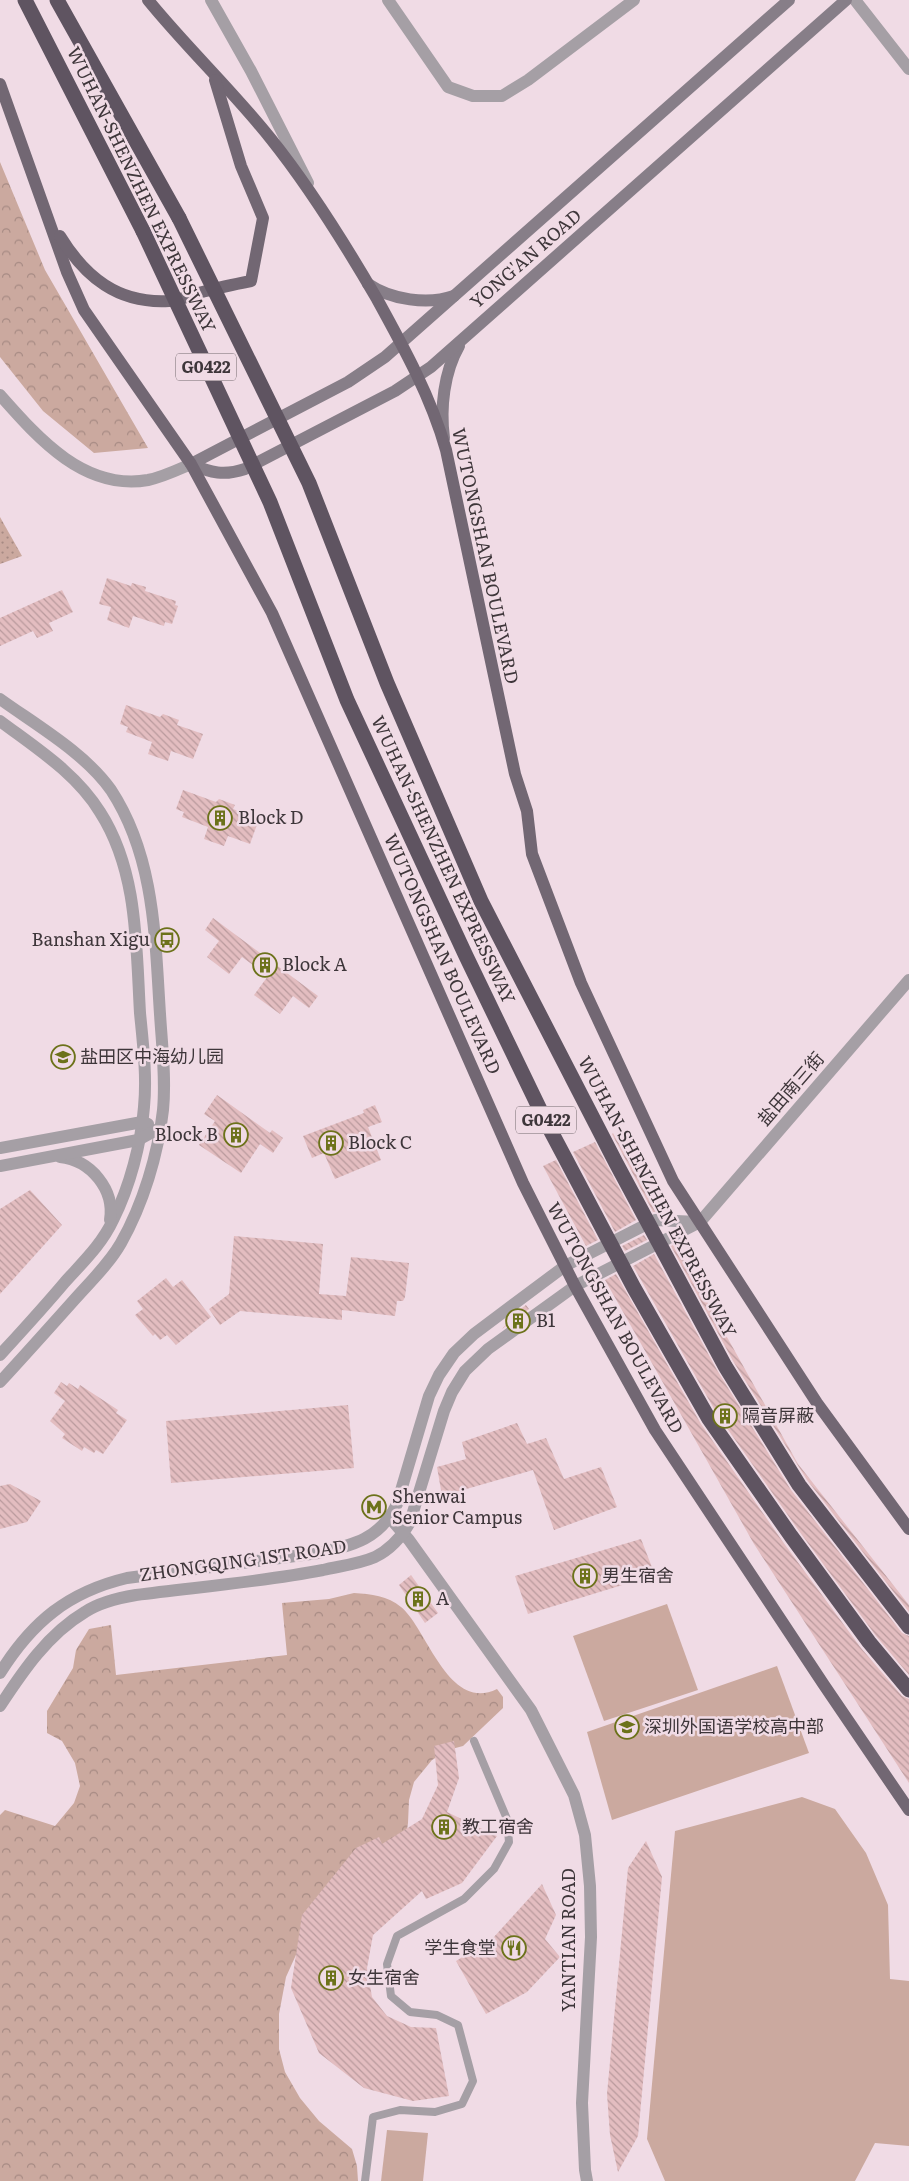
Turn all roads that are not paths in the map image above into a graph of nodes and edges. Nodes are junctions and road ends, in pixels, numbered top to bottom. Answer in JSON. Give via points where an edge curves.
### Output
{"nodes":[{"id":1,"x":25,"y":0,"type":"edge"},
{"id":2,"x":57,"y":0,"type":"edge"},
{"id":3,"x":148,"y":0,"type":"edge"},
{"id":4,"x":210,"y":0,"type":"edge"},
{"id":5,"x":388,"y":0,"type":"edge"},
{"id":6,"x":634,"y":0,"type":"edge"},
{"id":7,"x":789,"y":0,"type":"edge"},
{"id":8,"x":846,"y":0,"type":"edge"},
{"id":9,"x":855,"y":0,"type":"edge"},
{"id":10,"x":909,"y":69,"type":"edge"},
{"id":11,"x":214,"y":76,"type":"junction"},
{"id":12,"x":0,"y":84,"type":"edge"},
{"id":13,"x":319,"y":206,"type":"junction"},
{"id":14,"x":45,"y":212,"type":"junction"},
{"id":15,"x":368,"y":284,"type":"junction"},
{"id":16,"x":458,"y":293,"type":"junction"},
{"id":17,"x":466,"y":336,"type":"junction"},
{"id":18,"x":401,"y":344,"type":"junction"},
{"id":19,"x":418,"y":377,"type":"junction"},
{"id":20,"x":0,"y":395,"type":"edge"},
{"id":21,"x":446,"y":450,"type":"junction"},
{"id":22,"x":191,"y":464,"type":"junction"},
{"id":23,"x":0,"y":699,"type":"edge"},
{"id":24,"x":0,"y":721,"type":"edge"},
{"id":25,"x":909,"y":980,"type":"edge"},
{"id":26,"x":142,"y":1122,"type":"junction"},
{"id":27,"x":160,"y":1128,"type":"junction"},
{"id":28,"x":138,"y":1140,"type":"junction"},
{"id":29,"x":0,"y":1148,"type":"edge"},
{"id":30,"x":47,"y":1157,"type":"junction"},
{"id":31,"x":0,"y":1166,"type":"edge"},
{"id":32,"x":700,"y":1222,"type":"junction"},
{"id":33,"x":104,"y":1236,"type":"junction"},
{"id":34,"x":564,"y":1266,"type":"junction"},
{"id":35,"x":575,"y":1286,"type":"junction"},
{"id":36,"x":0,"y":1356,"type":"edge"},
{"id":37,"x":0,"y":1382,"type":"edge"},
{"id":38,"x":390,"y":1518,"type":"junction"},
{"id":39,"x":909,"y":1530,"type":"edge"},
{"id":40,"x":404,"y":1534,"type":"junction"},
{"id":41,"x":909,"y":1627,"type":"edge"},
{"id":42,"x":0,"y":1674,"type":"edge"},
{"id":43,"x":909,"y":1690,"type":"edge"},
{"id":44,"x":0,"y":1706,"type":"edge"},
{"id":45,"x":474,"y":1741,"type":"dead end"},
{"id":46,"x":909,"y":1810,"type":"edge"},
{"id":47,"x":365,"y":2181,"type":"edge"},
{"id":48,"x":587,"y":2181,"type":"edge"}],
"edges":[{"from":1,"to":43,"type":"highway","name":"WUHAN-SHENZHEN EXPRESSWAY","number":"G0422","bridge":true,"via":[[143,231],[270,502],[352,708],[546,1122],[634,1288],[709,1419],[796,1544]]},
{"from":2,"to":41,"type":"highway","name":"WUHAN-SHENZHEN EXPRESSWAY","number":"G0422","bridge":true,"via":[[179,218],[309,483],[387,682],[481,901],[607,1145],[725,1366],[799,1485]]},
{"from":3,"to":11,"type":"main road","name":"WUTONGSHAN BOULEVARD"},
{"from":4,"to":13,"type":"street","name":"WUTONGSHAN BOULEVARD","via":[[251,71]]},
{"from":5,"to":6,"type":"street","via":[[448,87],[473,96],[502,96]]},
{"from":7,"to":16,"type":"main road","name":"YONG'AN ROAD"},
{"from":8,"to":17,"type":"main road","name":"YONG'AN ROAD"},
{"from":9,"to":10,"type":"street"},
{"from":11,"to":13,"type":"main road","name":"WUTONGSHAN BOULEVARD","via":[[271,138]]},
{"from":11,"to":14,"type":"main road","via":[[241,166],[263,218],[251,281],[170,301],[120,293],[91,275],[79,263]]},
{"from":12,"to":14,"type":"main road","name":"WUTONGSHAN BOULEVARD"},
{"from":13,"to":15,"type":"main road","name":"WUTONGSHAN BOULEVARD"},
{"from":14,"to":22,"type":"main road","name":"WUTONGSHAN BOULEVARD","via":[[84,310]]},
{"from":15,"to":16,"type":"main road","via":[[386,293],[419,300],[440,299]]},
{"from":15,"to":18,"type":"main road","name":"WUTONGSHAN BOULEVARD"},
{"from":16,"to":18,"type":"main road","name":"YONG'AN ROAD"},
{"from":17,"to":19,"type":"main road","name":"YONG'AN ROAD"},
{"from":17,"to":21,"type":"main road","via":[[454,357],[445,389]]},
{"from":18,"to":19,"type":"main road","name":"WUTONGSHAN BOULEVARD"},
{"from":18,"to":22,"type":"main road","name":"YONG'AN ROAD","via":[[348,382]]},
{"from":19,"to":21,"type":"main road","name":"WUTONGSHAN BOULEVARD"},
{"from":19,"to":22,"type":"main road","name":"YONG'AN ROAD","via":[[245,469],[220,474]]},
{"from":20,"to":22,"type":"street","name":"YONG'AN ROAD","via":[[52,448],[93,474],[139,481],[163,476]]},
{"from":21,"to":32,"type":"main road","name":"WUTONGSHAN BOULEVARD","via":[[515,774],[527,811],[532,854],[581,983],[673,1181]]},
{"from":22,"to":34,"type":"main road","name":"WUTONGSHAN BOULEVARD","via":[[290,649],[523,1183]]},
{"from":23,"to":27,"type":"street","via":[[100,776],[119,804],[134,836],[148,885],[154,928],[163,1078]]},
{"from":24,"to":26,"type":"street","via":[[75,781],[100,811],[121,854],[130,889],[135,937],[145,1074]]},
{"from":25,"to":32,"type":"street","name":"盐田南三街"},
{"from":26,"to":27,"type":"street"},
{"from":26,"to":28,"type":"street"},
{"from":26,"to":29,"type":"street"},
{"from":27,"to":28,"type":"street"},
{"from":27,"to":37,"type":"street","via":[[137,1210],[112,1256]]},
{"from":28,"to":30,"type":"street"},
{"from":28,"to":33,"type":"street","via":[[121,1203]]},
{"from":30,"to":31,"type":"street"},
{"from":30,"to":33,"type":"street","via":[[79,1163],[102,1182],[111,1205],[110,1221]]},
{"from":32,"to":34,"type":"street","name":"ZHONGQING 1ST ROAD","via":[[655,1220]]},
{"from":32,"to":35,"type":"street","name":"ZHONGQING 1ST ROAD"},
{"from":32,"to":39,"type":"main road","name":"WUTONGSHAN BOULEVARD","via":[[817,1403]]},
{"from":33,"to":36,"type":"street"},
{"from":34,"to":35,"type":"main road","name":"WUTONGSHAN BOULEVARD"},
{"from":34,"to":38,"type":"street","name":"ZHONGQING 1ST ROAD","via":[[474,1334],[439,1375]]},
{"from":35,"to":40,"type":"street","name":"ZHONGQING 1ST ROAD","via":[[488,1349],[466,1371],[444,1411]]},
{"from":35,"to":46,"type":"main road","name":"WUTONGSHAN BOULEVARD","via":[[665,1445]]},
{"from":38,"to":40,"type":"street","name":"YANTIAN ROAD"},
{"from":38,"to":42,"type":"street","name":"ZHONGQING 1ST ROAD","via":[[364,1539],[326,1552],[127,1578],[82,1592],[52,1612],[26,1637]]},
{"from":40,"to":44,"type":"street","name":"ZHONGQING 1ST ROAD","via":[[390,1548],[357,1563],[110,1600],[64,1626],[24,1671]]},
{"from":40,"to":48,"type":"street","name":"YANTIAN ROAD","via":[[531,1710],[574,1794],[585,1835],[590,1920],[582,2103]]},
{"from":45,"to":47,"type":"lane","via":[[507,1819],[509,1842],[494,1869],[464,1899],[397,1936],[387,1964],[391,1996],[410,2012],[437,2015],[458,2025],[473,2081],[462,2104],[435,2112],[400,2110],[373,2117]]}]}
